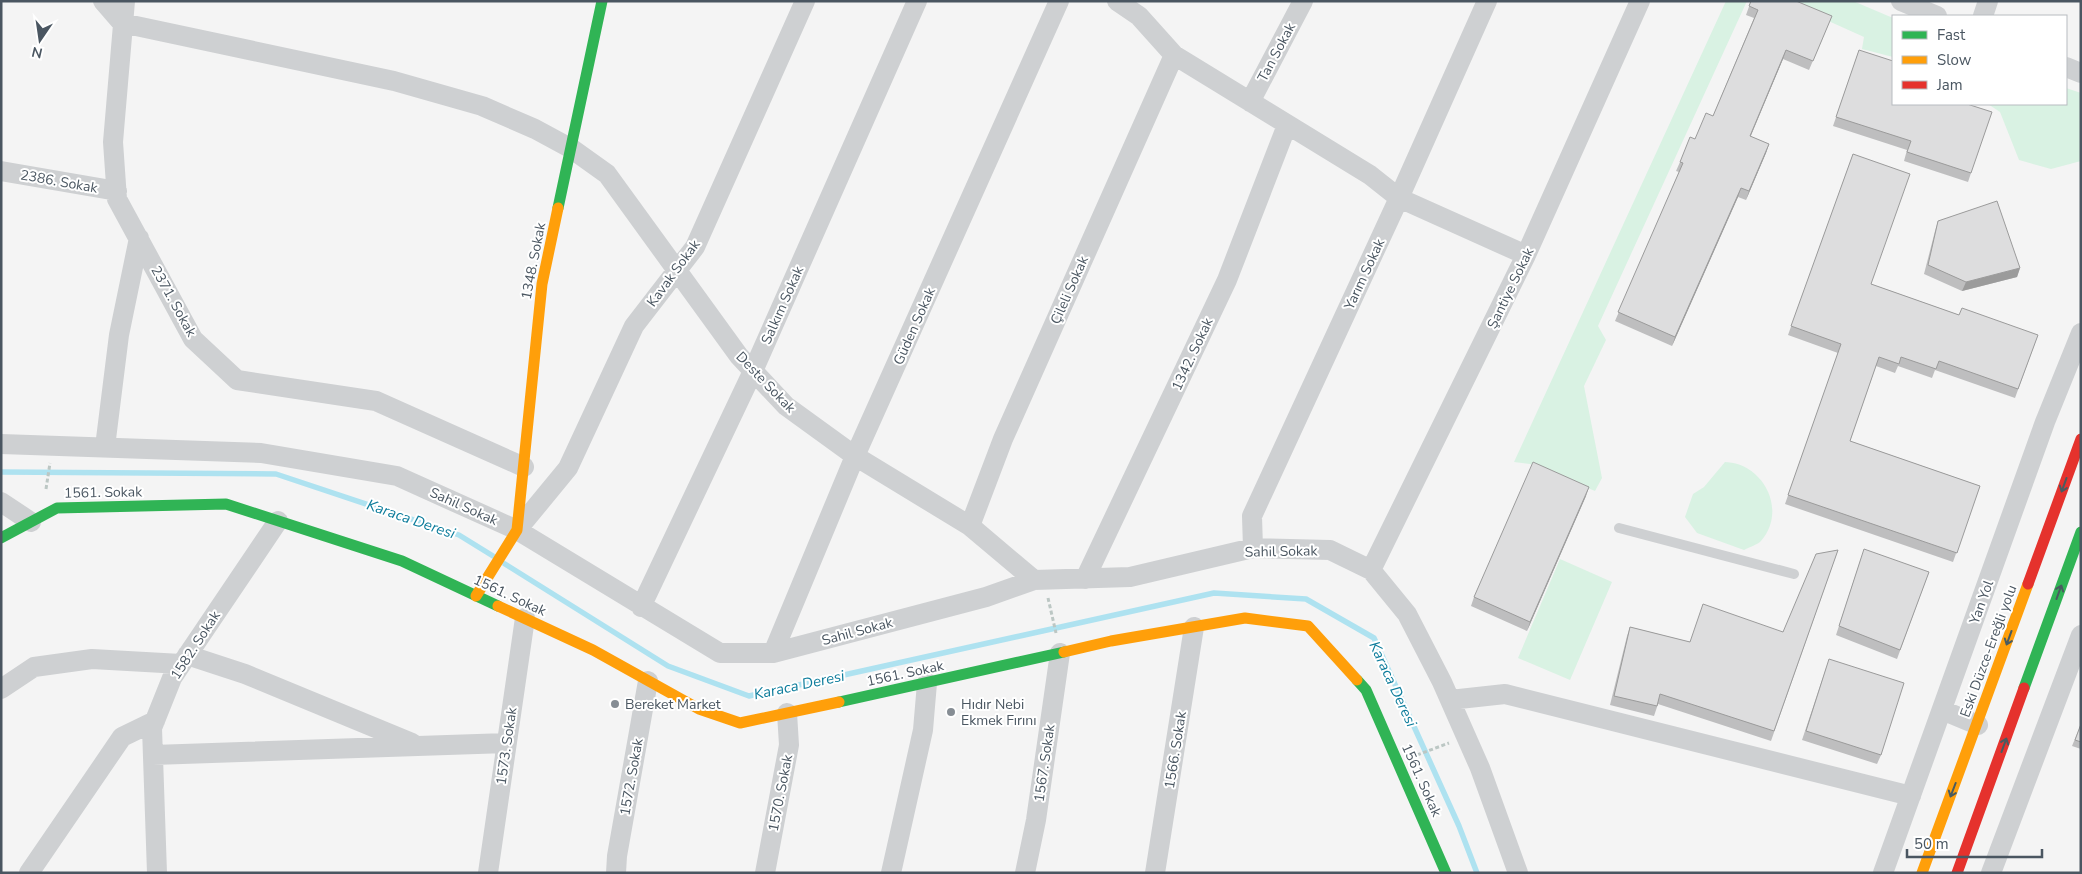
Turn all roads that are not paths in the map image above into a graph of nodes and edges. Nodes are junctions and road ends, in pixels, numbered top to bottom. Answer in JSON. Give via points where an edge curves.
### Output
{"nodes":[{"id":1,"x":103,"y":1,"type":"edge"},
{"id":2,"x":125,"y":1,"type":"edge"},
{"id":3,"x":602,"y":1,"type":"edge"},
{"id":4,"x":804,"y":1,"type":"edge"},
{"id":5,"x":917,"y":1,"type":"edge"},
{"id":6,"x":1059,"y":1,"type":"edge"},
{"id":7,"x":1117,"y":1,"type":"edge"},
{"id":8,"x":1303,"y":1,"type":"edge"},
{"id":9,"x":1487,"y":1,"type":"edge"},
{"id":10,"x":1640,"y":1,"type":"edge"},
{"id":11,"x":1901,"y":1,"type":"edge"},
{"id":12,"x":1988,"y":1,"type":"edge"},
{"id":13,"x":1143,"y":9,"type":"edge"},
{"id":14,"x":1935,"y":15,"type":"edge"},
{"id":15,"x":1983,"y":15,"type":"edge"},
{"id":16,"x":122,"y":23,"type":"junction"},
{"id":17,"x":1174,"y":55,"type":"junction"},
{"id":18,"x":2067,"y":67,"type":"edge"},
{"id":19,"x":2081,"y":73,"type":"edge"},
{"id":20,"x":1250,"y":102,"type":"junction"},
{"id":21,"x":1287,"y":125,"type":"junction"},
{"id":22,"x":572,"y":149,"type":"junction"},
{"id":23,"x":1,"y":171,"type":"edge"},
{"id":24,"x":117,"y":192,"type":"junction"},
{"id":25,"x":1399,"y":198,"type":"junction"},
{"id":26,"x":139,"y":238,"type":"junction"},
{"id":27,"x":1526,"y":255,"type":"junction"},
{"id":28,"x":676,"y":271,"type":"junction"},
{"id":29,"x":2081,"y":333,"type":"edge"},
{"id":30,"x":753,"y":371,"type":"junction"},
{"id":31,"x":2081,"y":439,"type":"edge"},
{"id":32,"x":1,"y":444,"type":"edge"},
{"id":33,"x":104,"y":447,"type":"junction"},
{"id":34,"x":855,"y":456,"type":"junction"},
{"id":35,"x":524,"y":466,"type":"junction"},
{"id":36,"x":1,"y":502,"type":"edge"},
{"id":37,"x":278,"y":521,"type":"junction"},
{"id":38,"x":31,"y":522,"type":"junction"},
{"id":39,"x":970,"y":526,"type":"junction"},
{"id":40,"x":1619,"y":528,"type":"dead end"},
{"id":41,"x":517,"y":530,"type":"junction"},
{"id":42,"x":2081,"y":534,"type":"edge"},
{"id":43,"x":1,"y":538,"type":"edge"},
{"id":44,"x":1253,"y":548,"type":"junction"},
{"id":45,"x":1371,"y":570,"type":"junction"},
{"id":46,"x":1794,"y":574,"type":"dead end"},
{"id":47,"x":1086,"y":579,"type":"junction"},
{"id":48,"x":1039,"y":580,"type":"junction"},
{"id":49,"x":476,"y":596,"type":"junction"},
{"id":50,"x":641,"y":607,"type":"junction"},
{"id":51,"x":525,"y":618,"type":"junction"},
{"id":52,"x":1194,"y":627,"type":"junction"},
{"id":53,"x":2081,"y":635,"type":"edge"},
{"id":54,"x":773,"y":653,"type":"junction"},
{"id":55,"x":1060,"y":653,"type":"junction"},
{"id":56,"x":184,"y":659,"type":"junction"},
{"id":57,"x":648,"y":680,"type":"junction"},
{"id":58,"x":927,"y":684,"type":"junction"},
{"id":59,"x":1,"y":689,"type":"edge"},
{"id":60,"x":1450,"y":700,"type":"junction"},
{"id":61,"x":1942,"y":710,"type":"junction"},
{"id":62,"x":787,"y":713,"type":"junction"},
{"id":63,"x":155,"y":721,"type":"junction"},
{"id":64,"x":1978,"y":725,"type":"junction"},
{"id":65,"x":507,"y":743,"type":"junction"},
{"id":66,"x":419,"y":746,"type":"junction"},
{"id":67,"x":153,"y":755,"type":"junction"},
{"id":68,"x":1911,"y":796,"type":"junction"},
{"id":69,"x":1963,"y":871,"type":"edge"},
{"id":70,"x":29,"y":873,"type":"edge"},
{"id":71,"x":157,"y":873,"type":"edge"},
{"id":72,"x":488,"y":873,"type":"edge"},
{"id":73,"x":616,"y":873,"type":"edge"},
{"id":74,"x":764,"y":873,"type":"edge"},
{"id":75,"x":891,"y":873,"type":"edge"},
{"id":76,"x":1025,"y":873,"type":"edge"},
{"id":77,"x":1155,"y":873,"type":"edge"},
{"id":78,"x":1446,"y":873,"type":"edge"},
{"id":79,"x":1518,"y":873,"type":"edge"},
{"id":80,"x":1883,"y":873,"type":"edge"},
{"id":81,"x":1922,"y":873,"type":"edge"},
{"id":82,"x":1991,"y":873,"type":"edge"}],
"edges":[{"from":1,"to":16,"type":"street"},
{"from":2,"to":16,"type":"street","name":"2371. Sokak"},
{"from":3,"to":22,"type":"street","name":"1348. Sokak"},
{"from":4,"to":28,"type":"street","name":"Kavak Sokak","via":[[695,247]]},
{"from":5,"to":30,"type":"street","name":"Salkım Sokak"},
{"from":6,"to":34,"type":"street","name":"Güden Sokak"},
{"from":7,"to":13,"type":"street"},
{"from":8,"to":20,"type":"street","name":"Tan Sokak"},
{"from":9,"to":25,"type":"street","name":"Yarım Sokak"},
{"from":10,"to":27,"type":"street","name":"Şantiye Sokak"},
{"from":11,"to":14,"type":"street"},
{"from":12,"to":15,"type":"street"},
{"from":13,"to":17,"type":"street"},
{"from":16,"to":22,"type":"street","name":"Deste Sokak","via":[[394,81],[482,106]]},
{"from":16,"to":24,"type":"street","name":"2371. Sokak","via":[[113,142]]},
{"from":17,"to":20,"type":"street"},
{"from":17,"to":39,"type":"street","name":"Çileli Sokak","via":[[1003,438]]},
{"from":18,"to":19,"type":"street"},
{"from":20,"to":21,"type":"street"},
{"from":21,"to":25,"type":"street","via":[[1370,174]]},
{"from":21,"to":47,"type":"street","name":"1342. Sokak","via":[[1227,280]]},
{"from":22,"to":28,"type":"street","name":"Deste Sokak","via":[[607,174]]},
{"from":22,"to":35,"type":"street","name":"1348. Sokak","via":[[542,284]]},
{"from":23,"to":24,"type":"street","name":"2386. Sokak"},
{"from":24,"to":26,"type":"street","name":"2371. Sokak"},
{"from":25,"to":27,"type":"street"},
{"from":25,"to":44,"type":"street","name":"Yarım Sokak","via":[[1252,516]]},
{"from":26,"to":33,"type":"street","via":[[120,334]]},
{"from":26,"to":35,"type":"street","name":"2371. Sokak","via":[[194,339],[237,380],[376,400]]},
{"from":27,"to":45,"type":"street","name":"Şantiye Sokak"},
{"from":28,"to":30,"type":"street","name":"Deste Sokak"},
{"from":28,"to":41,"type":"street","name":"Kavak Sokak","via":[[634,326],[568,468]]},
{"from":29,"to":61,"type":"street","name":"Yan Yol","via":[[2045,422]]},
{"from":30,"to":34,"type":"street","name":"Deste Sokak","via":[[786,406]]},
{"from":30,"to":50,"type":"street","name":"Salkım Sokak"},
{"from":31,"to":64,"type":"street","name":"Eski Düzce-Ereğli yolu","one_way":true},
{"from":32,"to":33,"type":"street","name":"Sahil Sokak"},
{"from":33,"to":41,"type":"street","name":"Sahil Sokak","via":[[261,452],[397,476]]},
{"from":34,"to":39,"type":"street","name":"Deste Sokak"},
{"from":34,"to":54,"type":"street","name":"Güden Sokak"},
{"from":35,"to":41,"type":"street","name":"1348. Sokak"},
{"from":36,"to":38,"type":"street"},
{"from":37,"to":38,"type":"street","name":"1561. Sokak","via":[[226,504],[57,508]]},
{"from":37,"to":49,"type":"street","name":"1561. Sokak","via":[[402,561]]},
{"from":37,"to":56,"type":"street","name":"1582. Sokak"},
{"from":38,"to":43,"type":"street","name":"1561. Sokak"},
{"from":39,"to":48,"type":"street","name":"Deste Sokak"},
{"from":40,"to":46,"type":"lane"},
{"from":41,"to":49,"type":"street"},
{"from":41,"to":50,"type":"street","name":"Sahil Sokak"},
{"from":69,"to":42,"type":"street","one_way":true},
{"from":44,"to":45,"type":"street","name":"Sahil Sokak","via":[[1330,550]]},
{"from":44,"to":47,"type":"street","name":"Sahil Sokak","via":[[1130,577]]},
{"from":45,"to":60,"type":"street","name":"Sahil Sokak","via":[[1407,614]]},
{"from":47,"to":48,"type":"street","name":"Sahil Sokak"},
{"from":48,"to":54,"type":"street","name":"Sahil Sokak"},
{"from":49,"to":51,"type":"street","name":"1561. Sokak"},
{"from":50,"to":54,"type":"street","name":"Sahil Sokak","via":[[720,653]]},
{"from":51,"to":57,"type":"street","name":"1561. Sokak"},
{"from":51,"to":65,"type":"street","name":"1573. Sokak"},
{"from":52,"to":55,"type":"street","name":"1561. Sokak"},
{"from":52,"to":77,"type":"street","name":"1566. Sokak"},
{"from":52,"to":78,"type":"street","name":"1561. Sokak","via":[[1246,618],[1308,626],[1366,690]]},
{"from":53,"to":82,"type":"street"},
{"from":55,"to":58,"type":"street","name":"1561. Sokak"},
{"from":55,"to":76,"type":"street","name":"1567. Sokak","via":[[1036,820]]},
{"from":56,"to":59,"type":"street","via":[[92,659],[34,667]]},
{"from":56,"to":63,"type":"street","name":"1582. Sokak","via":[[172,678]]},
{"from":56,"to":66,"type":"street","via":[[244,674]]},
{"from":57,"to":62,"type":"street","name":"1561. Sokak","via":[[699,709],[740,723]]},
{"from":57,"to":73,"type":"street","name":"1572. Sokak"},
{"from":58,"to":62,"type":"street","name":"1561. Sokak"},
{"from":58,"to":75,"type":"street","via":[[923,730]]},
{"from":60,"to":68,"type":"street","via":[[1505,694]]},
{"from":60,"to":79,"type":"street","name":"Sahil Sokak","via":[[1480,768]]},
{"from":61,"to":64,"type":"street"},
{"from":61,"to":68,"type":"street","name":"Yan Yol"},
{"from":62,"to":74,"type":"street","name":"1570. Sokak","via":[[789,746]]},
{"from":63,"to":67,"type":"street","name":"1582. Sokak","via":[[152,728]]},
{"from":63,"to":70,"type":"street","via":[[122,737]]},
{"from":64,"to":81,"type":"street","name":"Eski Düzce-Ereğli yolu","one_way":true},
{"from":65,"to":66,"type":"street"},
{"from":65,"to":72,"type":"street","name":"1573. Sokak"},
{"from":66,"to":67,"type":"street"},
{"from":67,"to":71,"type":"street","name":"1582. Sokak"},
{"from":68,"to":80,"type":"street","name":"Yan Yol"}]}
